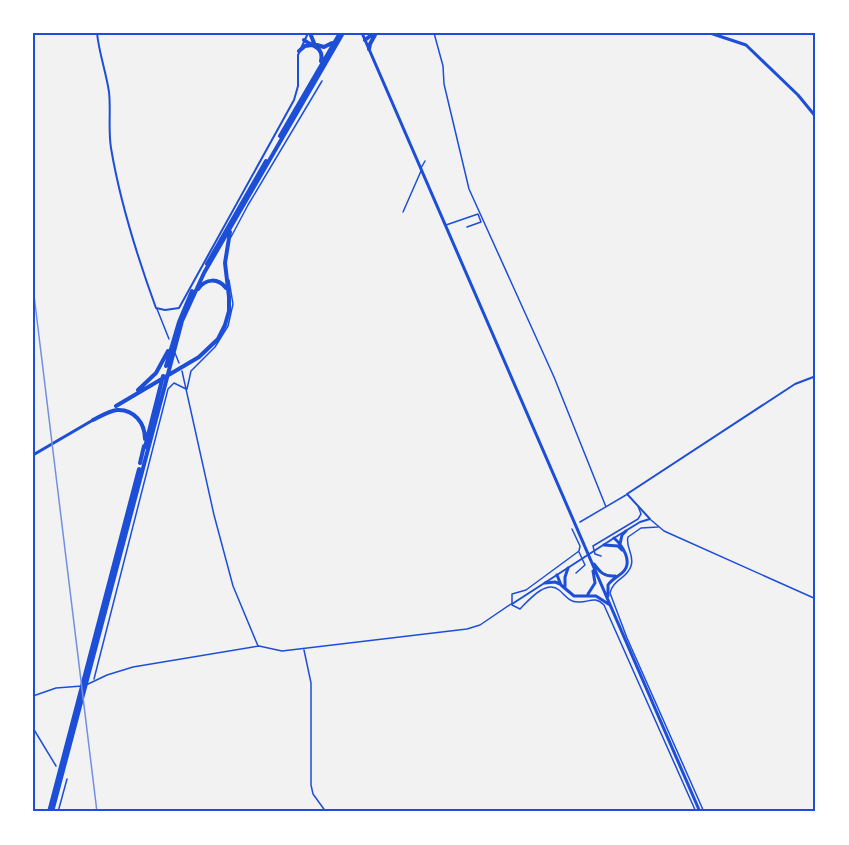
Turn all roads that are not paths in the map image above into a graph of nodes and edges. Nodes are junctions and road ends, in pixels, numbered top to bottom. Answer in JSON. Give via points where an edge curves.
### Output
{"nodes":[{"id":1,"x":97,"y":33,"type":"edge"},
{"id":2,"x":309,"y":33,"type":"edge"},
{"id":3,"x":341,"y":33,"type":"edge"},
{"id":4,"x":364,"y":33,"type":"edge"},
{"id":5,"x":434,"y":33,"type":"edge"},
{"id":6,"x":710,"y":33,"type":"edge"},
{"id":7,"x":375,"y":34,"type":"edge"},
{"id":8,"x":304,"y":40,"type":"junction"},
{"id":9,"x":365,"y":40,"type":"junction"},
{"id":10,"x":313,"y":44,"type":"junction"},
{"id":11,"x":369,"y":49,"type":"junction"},
{"id":12,"x":299,"y":51,"type":"junction"},
{"id":13,"x":322,"y":81,"type":"dead end"},
{"id":14,"x":309,"y":86,"type":"junction"},
{"id":15,"x":816,"y":117,"type":"edge"},
{"id":16,"x":279,"y":141,"type":"junction"},
{"id":17,"x":425,"y":161,"type":"dead end"},
{"id":18,"x":421,"y":170,"type":"junction"},
{"id":19,"x":241,"y":210,"type":"junction"},
{"id":20,"x":403,"y":212,"type":"dead end"},
{"id":21,"x":462,"y":220,"type":"junction"},
{"id":22,"x":464,"y":224,"type":"dead end"},
{"id":23,"x":446,"y":225,"type":"junction"},
{"id":24,"x":467,"y":227,"type":"dead end"},
{"id":25,"x":228,"y":292,"type":"junction"},
{"id":26,"x":156,"y":308,"type":"junction"},
{"id":27,"x":185,"y":312,"type":"junction"},
{"id":28,"x":175,"y":333,"type":"junction"},
{"id":29,"x":169,"y":339,"type":"dead end"},
{"id":30,"x":174,"y":352,"type":"dead end"},
{"id":31,"x":179,"y":368,"type":"junction"},
{"id":32,"x":816,"y":376,"type":"edge"},
{"id":33,"x":187,"y":389,"type":"junction"},
{"id":34,"x":116,"y":406,"type":"junction"},
{"id":35,"x":93,"y":420,"type":"junction"},
{"id":36,"x":33,"y":455,"type":"edge"},
{"id":37,"x":140,"y":464,"type":"junction"},
{"id":38,"x":627,"y":494,"type":"junction"},
{"id":39,"x":638,"y":505,"type":"junction"},
{"id":40,"x":606,"y":507,"type":"junction"},
{"id":41,"x":646,"y":514,"type":"junction"},
{"id":42,"x":650,"y":519,"type":"junction"},
{"id":43,"x":580,"y":522,"type":"dead end"},
{"id":44,"x":640,"y":522,"type":"junction"},
{"id":45,"x":658,"y":527,"type":"junction"},
{"id":46,"x":572,"y":529,"type":"dead end"},
{"id":47,"x":626,"y":531,"type":"junction"},
{"id":48,"x":615,"y":538,"type":"junction"},
{"id":49,"x":604,"y":545,"type":"junction"},
{"id":50,"x":619,"y":545,"type":"junction"},
{"id":51,"x":579,"y":551,"type":"junction"},
{"id":52,"x":588,"y":555,"type":"junction"},
{"id":53,"x":601,"y":556,"type":"dead end"},
{"id":54,"x":568,"y":568,"type":"junction"},
{"id":55,"x":576,"y":573,"type":"dead end"},
{"id":56,"x":620,"y":574,"type":"junction"},
{"id":57,"x":557,"y":575,"type":"junction"},
{"id":58,"x":545,"y":583,"type":"junction"},
{"id":59,"x":563,"y":584,"type":"junction"},
{"id":60,"x":585,"y":596,"type":"junction"},
{"id":61,"x":816,"y":599,"type":"edge"},
{"id":62,"x":512,"y":604,"type":"junction"},
{"id":63,"x":611,"y":606,"type":"junction"},
{"id":64,"x":259,"y":646,"type":"junction"},
{"id":65,"x":304,"y":649,"type":"junction"},
{"id":66,"x":87,"y":674,"type":"junction"},
{"id":67,"x":93,"y":681,"type":"junction"},
{"id":68,"x":33,"y":696,"type":"edge"},
{"id":69,"x":33,"y":728,"type":"edge"},
{"id":70,"x":56,"y":766,"type":"dead end"},
{"id":71,"x":67,"y":778,"type":"dead end"},
{"id":72,"x":51,"y":812,"type":"edge"},
{"id":73,"x":58,"y":812,"type":"edge"},
{"id":74,"x":326,"y":812,"type":"edge"},
{"id":75,"x":700,"y":812,"type":"edge"}],
"edges":[{"from":1,"to":26,"type":"street","via":[[109,93],[111,145],[121,196]]},
{"from":2,"to":8,"type":"street"},
{"from":2,"to":10,"type":"highway"},
{"from":3,"to":10,"type":"highway","via":[[327,46]]},
{"from":3,"to":14,"type":"highway"},
{"from":3,"to":16,"type":"highway"},
{"from":4,"to":7,"type":"highway"},
{"from":4,"to":9,"type":"main road"},
{"from":5,"to":40,"type":"street","via":[[469,189],[554,377]]},
{"from":6,"to":15,"type":"main road","via":[[746,45]]},
{"from":7,"to":9,"type":"highway"},
{"from":7,"to":11,"type":"highway"},
{"from":8,"to":10,"type":"highway"},
{"from":8,"to":12,"type":"street"},
{"from":9,"to":11,"type":"main road"},
{"from":10,"to":12,"type":"highway"},
{"from":10,"to":14,"type":"highway","via":[[322,58]]},
{"from":11,"to":18,"type":"main road"},
{"from":12,"to":26,"type":"street","via":[[295,98],[244,192],[179,308]]},
{"from":13,"to":33,"type":"street","via":[[231,237],[227,266],[233,297],[231,319],[221,340],[191,371]]},
{"from":14,"to":16,"type":"highway"},
{"from":16,"to":19,"type":"highway"},
{"from":16,"to":28,"type":"highway","via":[[195,285]]},
{"from":17,"to":18,"type":"street"},
{"from":18,"to":20,"type":"street"},
{"from":18,"to":23,"type":"main road"},
{"from":19,"to":25,"type":"highway","via":[[226,249]]},
{"from":19,"to":27,"type":"highway"},
{"from":21,"to":22,"type":"street"},
{"from":21,"to":23,"type":"street"},
{"from":21,"to":24,"type":"street","via":[[478,214],[481,222]]},
{"from":23,"to":52,"type":"main road"},
{"from":25,"to":27,"type":"highway","via":[[219,282],[204,282]]},
{"from":25,"to":31,"type":"highway","via":[[229,314],[221,334],[207,351]]},
{"from":26,"to":29,"type":"street"},
{"from":27,"to":66,"type":"highway"},
{"from":28,"to":34,"type":"highway","via":[[152,377]]},
{"from":28,"to":37,"type":"highway"},
{"from":30,"to":31,"type":"street"},
{"from":31,"to":33,"type":"street"},
{"from":31,"to":34,"type":"highway"},
{"from":32,"to":38,"type":"street","via":[[795,384]]},
{"from":33,"to":64,"type":"street","via":[[233,586]]},
{"from":33,"to":67,"type":"street","via":[[174,383],[168,389]]},
{"from":34,"to":35,"type":"main road"},
{"from":35,"to":36,"type":"main road"},
{"from":35,"to":37,"type":"highway","via":[[116,410],[137,417],[145,434]]},
{"from":37,"to":66,"type":"highway"},
{"from":38,"to":39,"type":"street"},
{"from":38,"to":40,"type":"street"},
{"from":39,"to":41,"type":"street"},
{"from":39,"to":53,"type":"street","via":[[638,519],[593,546],[595,554]]},
{"from":40,"to":43,"type":"street"},
{"from":41,"to":42,"type":"street"},
{"from":41,"to":44,"type":"street"},
{"from":42,"to":44,"type":"street"},
{"from":42,"to":45,"type":"street"},
{"from":44,"to":47,"type":"street"},
{"from":45,"to":61,"type":"street"},
{"from":45,"to":75,"type":"street","via":[[641,528],[626,540],[632,564],[628,573],[612,586],[611,596]]},
{"from":46,"to":51,"type":"street"},
{"from":47,"to":48,"type":"street"},
{"from":47,"to":50,"type":"main road"},
{"from":48,"to":49,"type":"street"},
{"from":48,"to":50,"type":"main road"},
{"from":49,"to":50,"type":"main road"},
{"from":49,"to":54,"type":"street"},
{"from":50,"to":56,"type":"main road","via":[[625,552],[627,566]]},
{"from":51,"to":55,"type":"street","via":[[585,565]]},
{"from":51,"to":62,"type":"street","via":[[526,590],[512,594]]},
{"from":52,"to":56,"type":"main road","via":[[600,573]]},
{"from":52,"to":60,"type":"main road","via":[[595,583]]},
{"from":52,"to":63,"type":"main road"},
{"from":54,"to":57,"type":"street"},
{"from":54,"to":59,"type":"main road"},
{"from":56,"to":63,"type":"main road","via":[[608,585]]},
{"from":57,"to":58,"type":"street"},
{"from":57,"to":59,"type":"main road"},
{"from":58,"to":59,"type":"main road"},
{"from":58,"to":62,"type":"street"},
{"from":59,"to":60,"type":"main road","via":[[574,596]]},
{"from":60,"to":63,"type":"main road","via":[[600,597]]},
{"from":62,"to":65,"type":"street","via":[[467,629]]},
{"from":62,"to":75,"type":"street","via":[[520,609],[551,587],[575,602],[595,599],[604,605]]},
{"from":63,"to":75,"type":"main road"},
{"from":64,"to":65,"type":"street","via":[[282,651]]},
{"from":64,"to":67,"type":"street","via":[[133,667]]},
{"from":65,"to":74,"type":"street","via":[[311,683],[311,785]]},
{"from":66,"to":72,"type":"highway"},
{"from":67,"to":68,"type":"street"},
{"from":69,"to":70,"type":"street"},
{"from":71,"to":73,"type":"street"}]}
